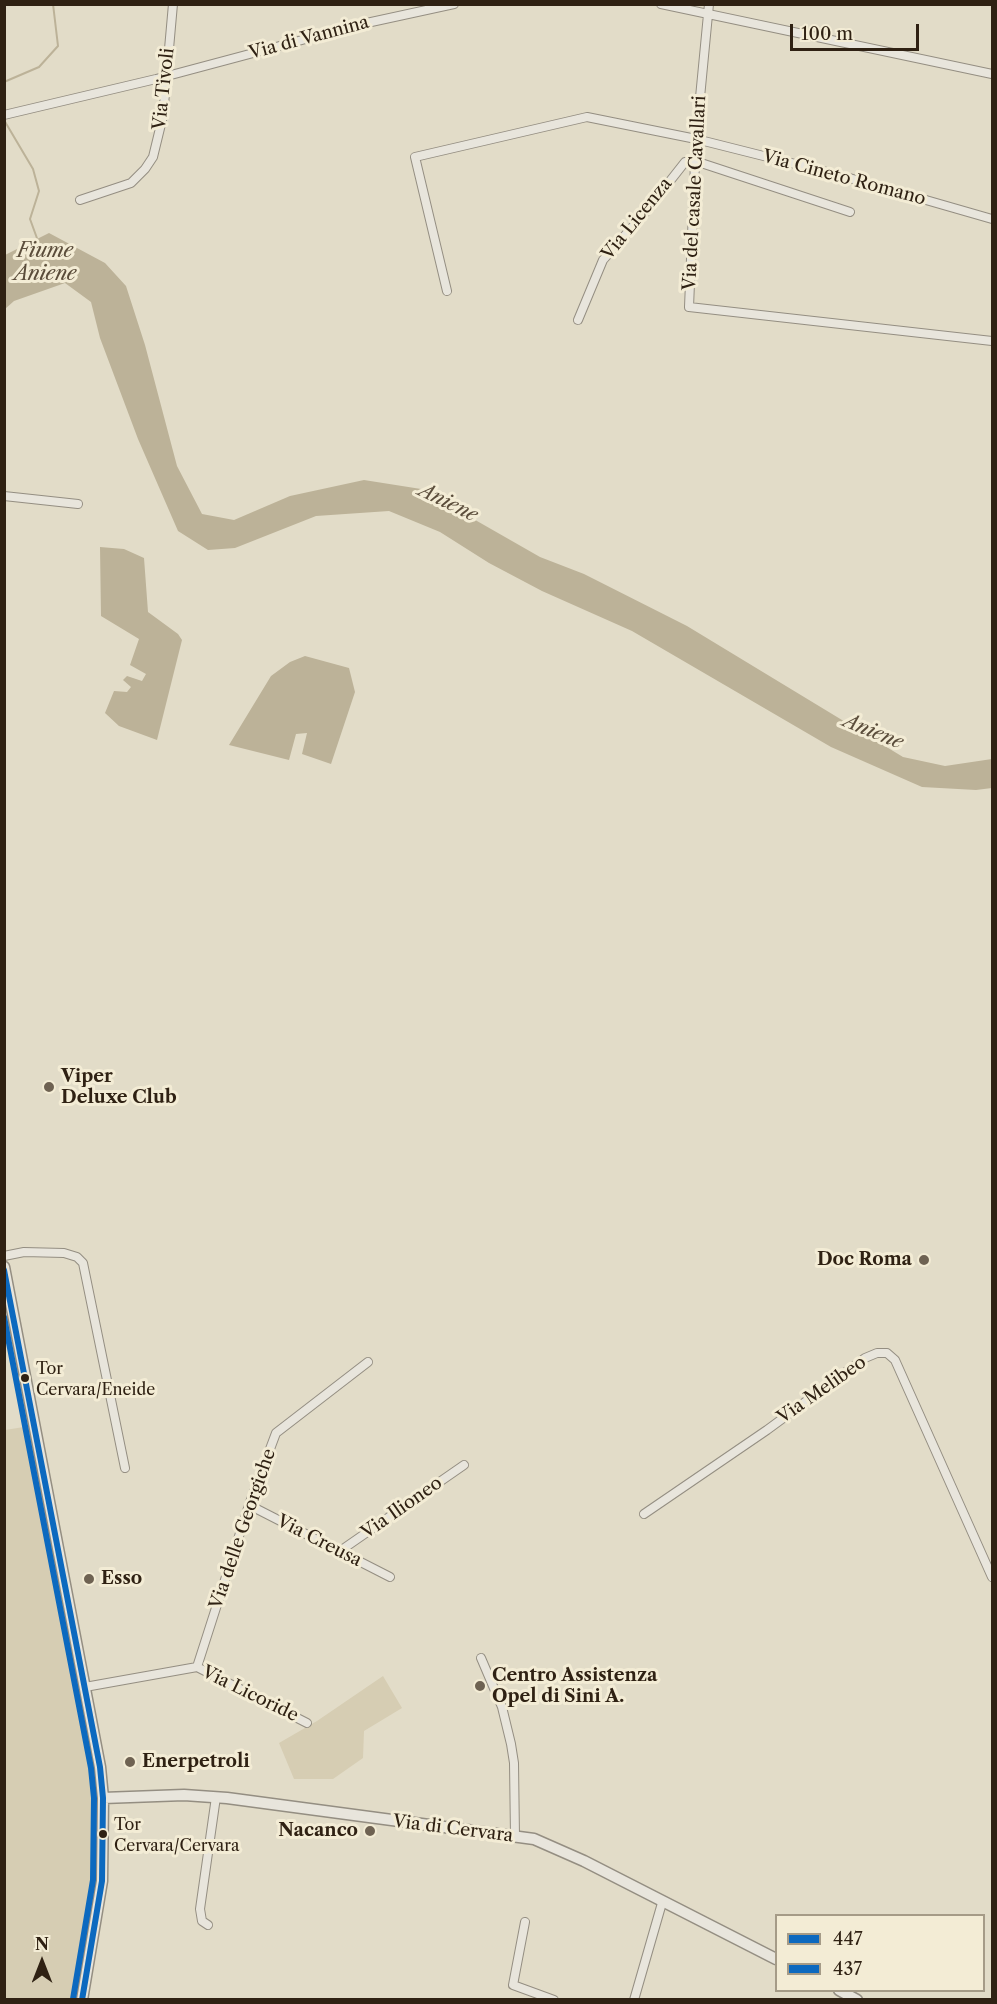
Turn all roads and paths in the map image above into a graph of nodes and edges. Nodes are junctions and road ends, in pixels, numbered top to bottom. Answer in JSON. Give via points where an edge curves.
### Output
{"nodes":[{"id":1,"x":173,"y":4,"type":"edge"},
{"id":2,"x":454,"y":4,"type":"edge"},
{"id":3,"x":661,"y":4,"type":"edge"},
{"id":4,"x":709,"y":9,"type":"edge"},
{"id":5,"x":993,"y":74,"type":"edge"},
{"id":6,"x":166,"y":76,"type":"junction"},
{"id":7,"x":4,"y":115,"type":"edge"},
{"id":8,"x":696,"y":139,"type":"junction"},
{"id":9,"x":695,"y":161,"type":"junction"},
{"id":10,"x":80,"y":200,"type":"dead end"},
{"id":11,"x":850,"y":212,"type":"dead end"},
{"id":12,"x":993,"y":219,"type":"edge"},
{"id":13,"x":447,"y":291,"type":"dead end"},
{"id":14,"x":578,"y":320,"type":"dead end"},
{"id":15,"x":993,"y":341,"type":"edge"},
{"id":16,"x":4,"y":496,"type":"edge"},
{"id":17,"x":78,"y":504,"type":"dead end"},
{"id":18,"x":4,"y":1256,"type":"edge"},
{"id":19,"x":4,"y":1267,"type":"edge"},
{"id":20,"x":368,"y":1362,"type":"dead end"},
{"id":21,"x":464,"y":1465,"type":"dead end"},
{"id":22,"x":125,"y":1468,"type":"dead end"},
{"id":23,"x":249,"y":1505,"type":"junction"},
{"id":24,"x":644,"y":1514,"type":"dead end"},
{"id":25,"x":340,"y":1551,"type":"junction"},
{"id":26,"x":390,"y":1577,"type":"dead end"},
{"id":27,"x":993,"y":1577,"type":"edge"},
{"id":28,"x":481,"y":1658,"type":"dead end"},
{"id":29,"x":197,"y":1667,"type":"junction"},
{"id":30,"x":85,"y":1687,"type":"junction"},
{"id":31,"x":307,"y":1723,"type":"dead end"},
{"id":32,"x":216,"y":1797,"type":"junction"},
{"id":33,"x":103,"y":1798,"type":"junction"},
{"id":34,"x":515,"y":1837,"type":"junction"},
{"id":35,"x":662,"y":1903,"type":"junction"},
{"id":36,"x":525,"y":1922,"type":"dead end"},
{"id":37,"x":208,"y":1925,"type":"dead end"},
{"id":38,"x":775,"y":1958,"type":"edge"},
{"id":39,"x":843,"y":1992,"type":"edge"},
{"id":40,"x":82,"y":2000,"type":"edge"},
{"id":41,"x":554,"y":2000,"type":"edge"},
{"id":42,"x":634,"y":2000,"type":"edge"},
{"id":43,"x":857,"y":2000,"type":"edge"}],
"edges":[{"from":1,"to":6,"type":"street","name":"Via Tivoli"},
{"from":2,"to":6,"type":"street","name":"Via di Vannina"},
{"from":3,"to":4,"type":"street"},
{"from":4,"to":5,"type":"street"},
{"from":4,"to":8,"type":"street","name":"Via del casale Cavallari"},
{"from":6,"to":7,"type":"street","name":"Via di Vannina"},
{"from":6,"to":10,"type":"street","name":"Via Tivoli","via":[[163,116],[149,164],[131,183]]},
{"from":8,"to":9,"type":"street","name":"Via del casale Cavallari"},
{"from":8,"to":12,"type":"street","name":"Via Cineto Romano","via":[[839,174]]},
{"from":8,"to":13,"type":"street","name":"Via Cineto Romano","via":[[587,117],[415,158]]},
{"from":9,"to":11,"type":"street"},
{"from":9,"to":14,"type":"street","name":"Via Licenza","via":[[680,166],[603,260]]},
{"from":9,"to":15,"type":"street","name":"Via del casale Cavallari","via":[[689,308]]},
{"from":16,"to":17,"type":"street"},
{"from":18,"to":22,"type":"street","via":[[64,1253],[83,1263]]},
{"from":19,"to":30,"type":"street"},
{"from":20,"to":23,"type":"street","name":"Via delle Georgiche","via":[[276,1433]]},
{"from":21,"to":25,"type":"street","name":"Via Ilioneo"},
{"from":23,"to":25,"type":"street","name":"Via Creusa"},
{"from":23,"to":29,"type":"street","name":"Via delle Georgiche"},
{"from":24,"to":27,"type":"street","name":"Via Melibeo","via":[[865,1358],[887,1353],[895,1360]]},
{"from":25,"to":26,"type":"street","name":"Via Creusa"},
{"from":28,"to":34,"type":"street","via":[[502,1707],[511,1744]]},
{"from":29,"to":30,"type":"street","name":"Via Licoride"},
{"from":29,"to":31,"type":"street","name":"Via Licoride"},
{"from":30,"to":33,"type":"street"},
{"from":32,"to":33,"type":"street","name":"Via di Cervara"},
{"from":32,"to":34,"type":"street","name":"Via di Cervara"},
{"from":32,"to":37,"type":"street","via":[[200,1909],[202,1921]]},
{"from":33,"to":40,"type":"street","via":[[100,1899]]},
{"from":34,"to":35,"type":"street","name":"Via di Cervara","via":[[552,1846]]},
{"from":35,"to":38,"type":"street","name":"Via di Cervara"},
{"from":35,"to":42,"type":"street"},
{"from":36,"to":41,"type":"street","via":[[513,1985]]},
{"from":39,"to":43,"type":"street"}]}
